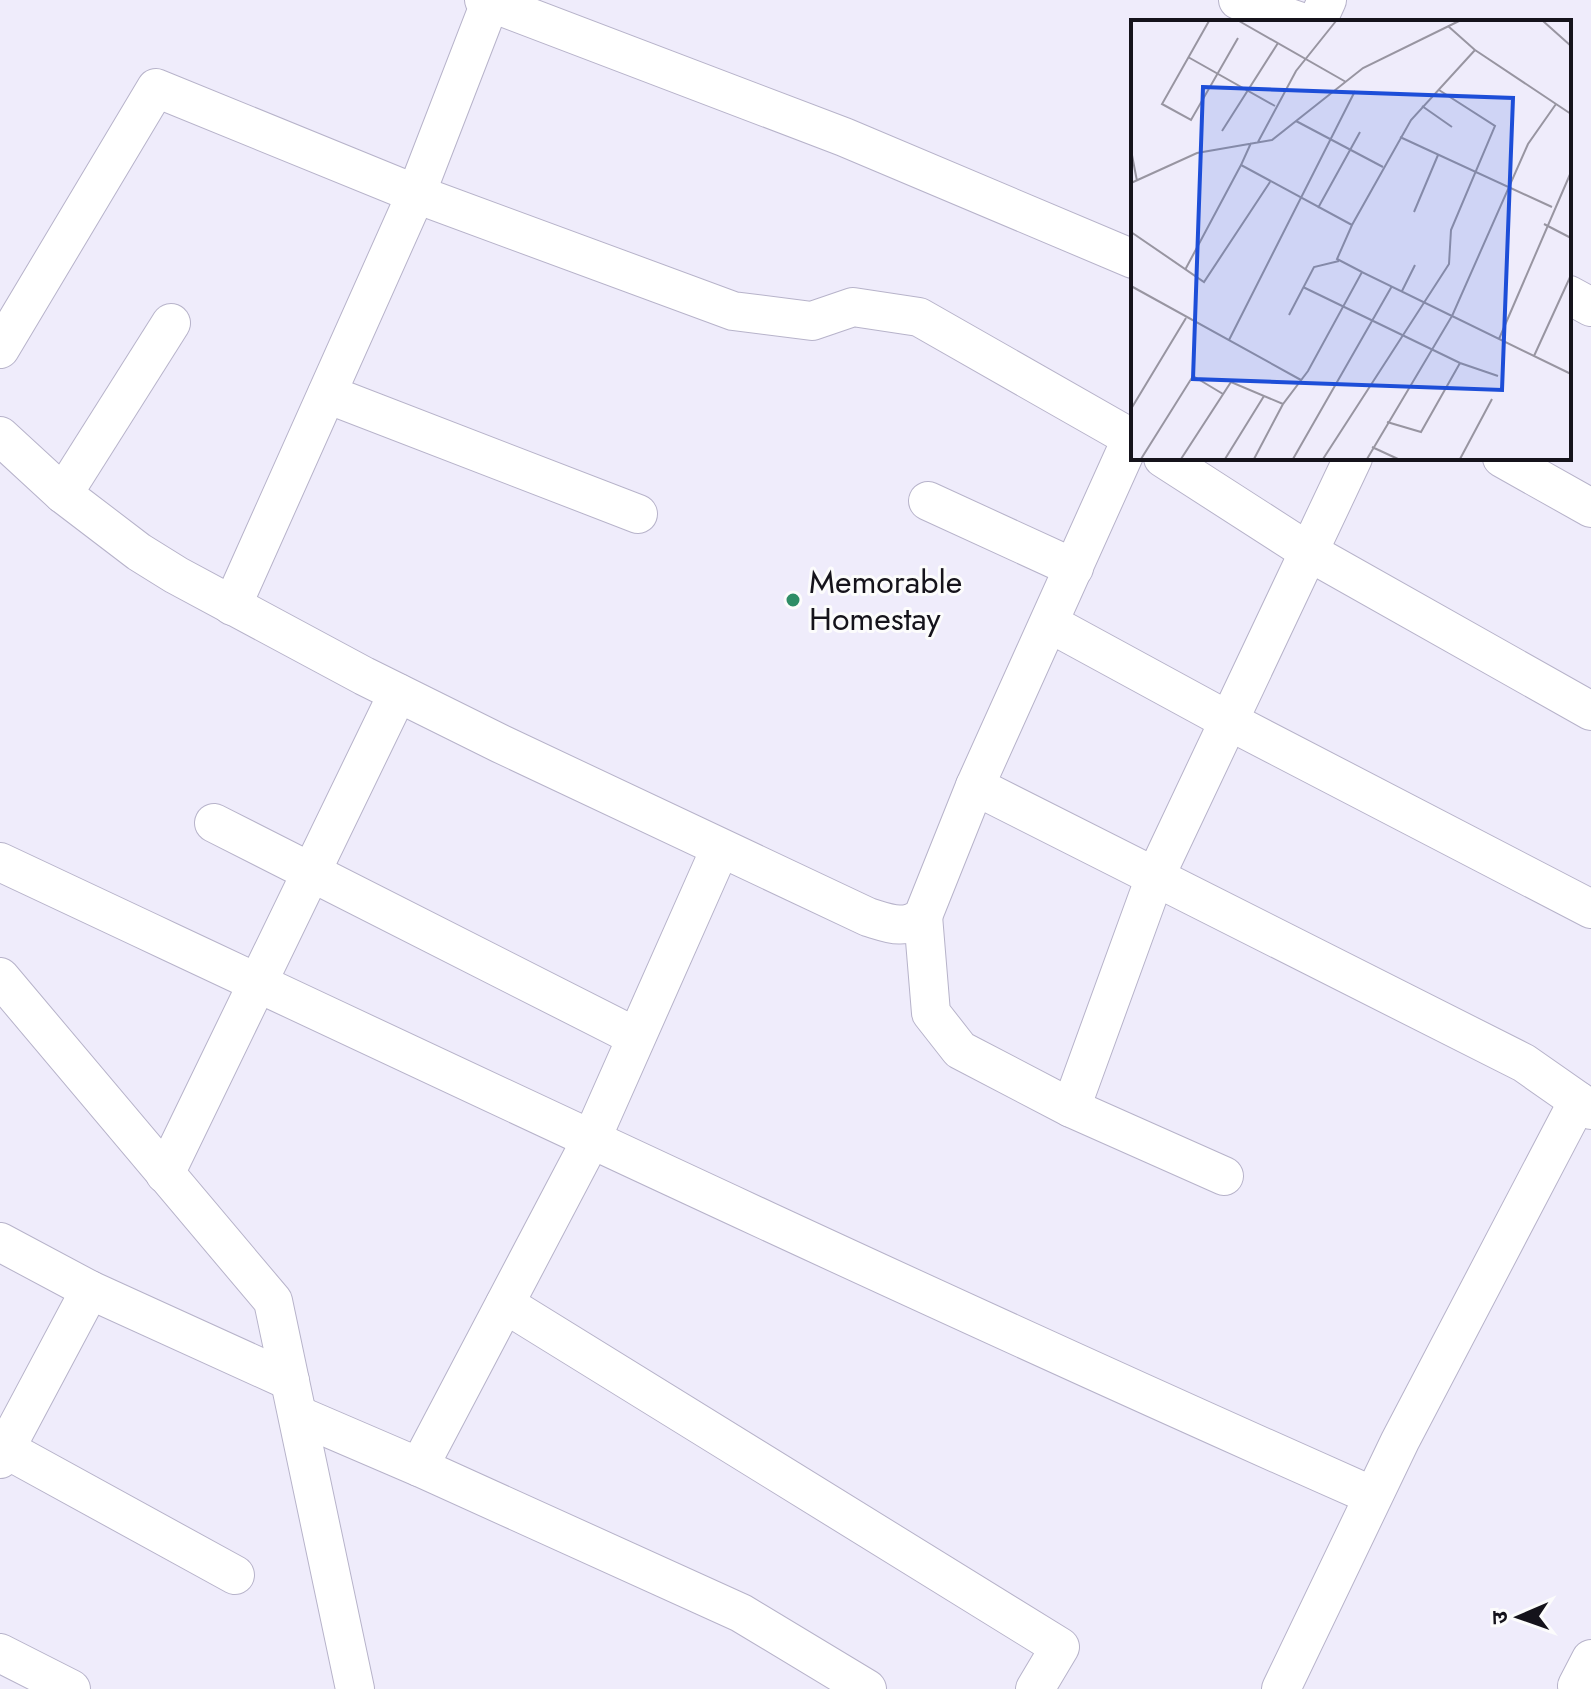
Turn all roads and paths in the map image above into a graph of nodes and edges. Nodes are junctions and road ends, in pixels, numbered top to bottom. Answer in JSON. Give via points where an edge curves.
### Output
{"nodes":[{"id":1,"x":1238,"y":0,"type":"edge"},
{"id":2,"x":1327,"y":0,"type":"edge"},
{"id":3,"x":489,"y":1,"type":"edge"},
{"id":4,"x":1295,"y":20,"type":"edge"},
{"id":5,"x":1318,"y":20,"type":"edge"},
{"id":6,"x":416,"y":194,"type":"junction"},
{"id":7,"x":1131,"y":258,"type":"edge"},
{"id":8,"x":1571,"y":296,"type":"edge"},
{"id":9,"x":1591,"y":307,"type":"edge"},
{"id":10,"x":171,"y":323,"type":"dead end"},
{"id":11,"x":0,"y":349,"type":"edge"},
{"id":12,"x":327,"y":394,"type":"junction"},
{"id":13,"x":0,"y":436,"type":"edge"},
{"id":14,"x":1131,"y":438,"type":"edge"},
{"id":15,"x":1131,"y":460,"type":"edge"},
{"id":16,"x":1166,"y":460,"type":"edge"},
{"id":17,"x":1352,"y":460,"type":"edge"},
{"id":18,"x":1506,"y":460,"type":"edge"},
{"id":19,"x":63,"y":494,"type":"junction"},
{"id":20,"x":928,"y":501,"type":"dead end"},
{"id":21,"x":1591,"y":508,"type":"edge"},
{"id":22,"x":638,"y":514,"type":"dead end"},
{"id":23,"x":1309,"y":552,"type":"junction"},
{"id":24,"x":1074,"y":568,"type":"junction"},
{"id":25,"x":232,"y":606,"type":"junction"},
{"id":26,"x":1049,"y":623,"type":"junction"},
{"id":27,"x":398,"y":693,"type":"junction"},
{"id":28,"x":1591,"y":711,"type":"edge"},
{"id":29,"x":1229,"y":721,"type":"junction"},
{"id":30,"x":975,"y":786,"type":"junction"},
{"id":31,"x":214,"y":823,"type":"dead end"},
{"id":32,"x":720,"y":849,"type":"junction"},
{"id":33,"x":0,"y":862,"type":"edge"},
{"id":34,"x":310,"y":873,"type":"junction"},
{"id":35,"x":1155,"y":877,"type":"junction"},
{"id":36,"x":1591,"y":909,"type":"edge"},
{"id":37,"x":923,"y":916,"type":"junction"},
{"id":38,"x":0,"y":977,"type":"edge"},
{"id":39,"x":259,"y":983,"type":"junction"},
{"id":40,"x":636,"y":1037,"type":"junction"},
{"id":41,"x":1585,"y":1105,"type":"edge"},
{"id":42,"x":1071,"y":1108,"type":"junction"},
{"id":43,"x":591,"y":1140,"type":"junction"},
{"id":44,"x":165,"y":1174,"type":"junction"},
{"id":45,"x":1224,"y":1176,"type":"dead end"},
{"id":46,"x":0,"y":1242,"type":"edge"},
{"id":47,"x":90,"y":1290,"type":"junction"},
{"id":48,"x":505,"y":1304,"type":"junction"},
{"id":49,"x":294,"y":1398,"type":"junction"},
{"id":50,"x":2,"y":1451,"type":"edge"},
{"id":51,"x":419,"y":1467,"type":"junction"},
{"id":52,"x":1373,"y":1496,"type":"junction"},
{"id":53,"x":235,"y":1575,"type":"dead end"},
{"id":54,"x":0,"y":1653,"type":"edge"},
{"id":55,"x":1591,"y":1659,"type":"edge"},
{"id":56,"x":71,"y":1689,"type":"edge"},
{"id":57,"x":355,"y":1689,"type":"edge"},
{"id":58,"x":867,"y":1689,"type":"edge"},
{"id":59,"x":1035,"y":1689,"type":"edge"},
{"id":60,"x":1281,"y":1689,"type":"edge"},
{"id":61,"x":1582,"y":1689,"type":"edge"}],
"edges":[{"from":1,"to":4,"type":"street"},
{"from":2,"to":5,"type":"street"},
{"from":3,"to":6,"type":"street"},
{"from":3,"to":7,"type":"street","via":[[844,137]]},
{"from":6,"to":11,"type":"street","via":[[156,88]]},
{"from":6,"to":12,"type":"street"},
{"from":6,"to":14,"type":"street","via":[[733,311],[812,321],[853,307],[919,317]]},
{"from":8,"to":9,"type":"street"},
{"from":10,"to":19,"type":"street"},
{"from":12,"to":22,"type":"street"},
{"from":12,"to":25,"type":"street"},
{"from":13,"to":19,"type":"street"},
{"from":15,"to":24,"type":"street"},
{"from":16,"to":23,"type":"street"},
{"from":17,"to":23,"type":"street"},
{"from":18,"to":21,"type":"street"},
{"from":19,"to":25,"type":"street","via":[[139,552]]},
{"from":20,"to":24,"type":"street"},
{"from":23,"to":28,"type":"street"},
{"from":23,"to":29,"type":"street"},
{"from":24,"to":26,"type":"street"},
{"from":25,"to":27,"type":"street"},
{"from":26,"to":29,"type":"street"},
{"from":26,"to":30,"type":"street"},
{"from":27,"to":32,"type":"street"},
{"from":27,"to":34,"type":"street"},
{"from":29,"to":35,"type":"street"},
{"from":29,"to":36,"type":"street"},
{"from":30,"to":35,"type":"street"},
{"from":30,"to":37,"type":"street"},
{"from":31,"to":34,"type":"street"},
{"from":32,"to":37,"type":"street","via":[[868,917],[913,925]]},
{"from":32,"to":40,"type":"street"},
{"from":33,"to":39,"type":"street"},
{"from":34,"to":39,"type":"street"},
{"from":34,"to":40,"type":"street"},
{"from":35,"to":41,"type":"street","via":[[1524,1063]]},
{"from":35,"to":42,"type":"street"},
{"from":37,"to":42,"type":"street","via":[[931,1013],[960,1050]]},
{"from":38,"to":44,"type":"street"},
{"from":39,"to":43,"type":"street"},
{"from":39,"to":44,"type":"street"},
{"from":40,"to":43,"type":"street"},
{"from":41,"to":52,"type":"street"},
{"from":42,"to":45,"type":"street"},
{"from":43,"to":48,"type":"street"},
{"from":43,"to":52,"type":"street"},
{"from":44,"to":49,"type":"street","via":[[273,1301]]},
{"from":46,"to":47,"type":"street"},
{"from":47,"to":49,"type":"street"},
{"from":47,"to":50,"type":"street"},
{"from":48,"to":51,"type":"street"},
{"from":48,"to":59,"type":"street","via":[[1060,1647]]},
{"from":49,"to":51,"type":"street"},
{"from":49,"to":57,"type":"street"},
{"from":50,"to":53,"type":"street"},
{"from":51,"to":58,"type":"street","via":[[741,1613]]},
{"from":52,"to":60,"type":"street"},
{"from":54,"to":56,"type":"street"},
{"from":55,"to":61,"type":"street","via":[[1577,1686]]}]}
